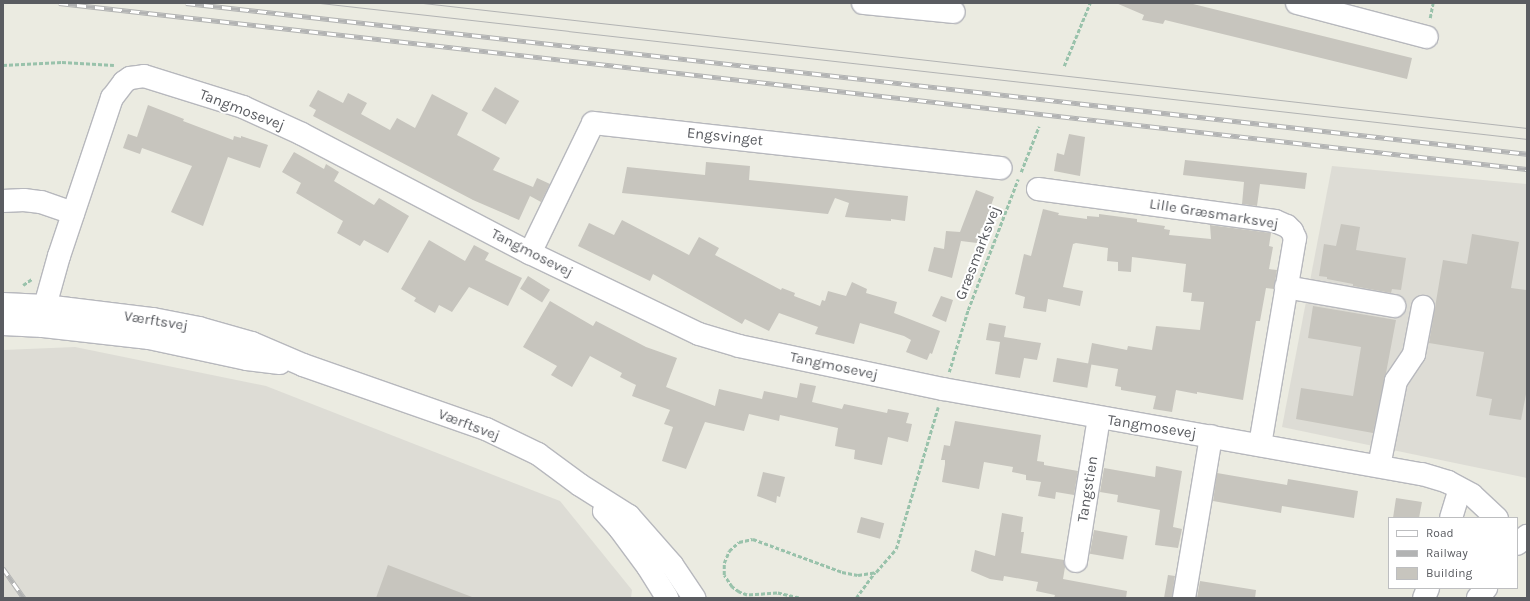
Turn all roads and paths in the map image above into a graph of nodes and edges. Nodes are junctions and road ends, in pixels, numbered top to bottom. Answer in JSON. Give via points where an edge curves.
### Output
{"nodes":[{"id":1,"x":863,"y":3,"type":"edge"},
{"id":2,"x":1090,"y":3,"type":"edge"},
{"id":3,"x":1297,"y":3,"type":"edge"},
{"id":4,"x":954,"y":12,"type":"dead end"},
{"id":5,"x":1427,"y":37,"type":"dead end"},
{"id":6,"x":3,"y":65,"type":"edge"},
{"id":7,"x":1064,"y":66,"type":"dead end"},
{"id":8,"x":130,"y":78,"type":"junction"},
{"id":9,"x":1039,"y":126,"type":"dead end"},
{"id":10,"x":1001,"y":168,"type":"dead end"},
{"id":11,"x":1038,"y":189,"type":"dead end"},
{"id":12,"x":3,"y":202,"type":"edge"},
{"id":13,"x":73,"y":212,"type":"junction"},
{"id":14,"x":530,"y":253,"type":"junction"},
{"id":15,"x":1286,"y":287,"type":"junction"},
{"id":16,"x":3,"y":304,"type":"edge"},
{"id":17,"x":1394,"y":306,"type":"dead end"},
{"id":18,"x":1423,"y":307,"type":"dead end"},
{"id":19,"x":44,"y":316,"type":"junction"},
{"id":20,"x":3,"y":324,"type":"edge"},
{"id":21,"x":943,"y":389,"type":"junction"},
{"id":22,"x":1099,"y":418,"type":"junction"},
{"id":23,"x":1211,"y":436,"type":"junction"},
{"id":24,"x":1260,"y":444,"type":"junction"},
{"id":25,"x":1379,"y":466,"type":"junction"},
{"id":26,"x":580,"y":485,"type":"junction"},
{"id":27,"x":1460,"y":489,"type":"junction"},
{"id":28,"x":1450,"y":517,"type":"edge"},
{"id":29,"x":1496,"y":517,"type":"edge"},
{"id":30,"x":1076,"y":561,"type":"dead end"},
{"id":31,"x":876,"y":572,"type":"junction"},
{"id":32,"x":1485,"y":589,"type":"edge"},
{"id":33,"x":667,"y":598,"type":"edge"},
{"id":34,"x":694,"y":598,"type":"edge"},
{"id":35,"x":799,"y":598,"type":"edge"},
{"id":36,"x":856,"y":598,"type":"edge"},
{"id":37,"x":1184,"y":598,"type":"edge"},
{"id":38,"x":1478,"y":598,"type":"edge"}],
"edges":[{"from":1,"to":4,"type":"street"},
{"from":2,"to":7,"type":"path"},
{"from":3,"to":5,"type":"street"},
{"from":6,"to":8,"type":"path","via":[[62,62],[113,65],[122,69]]},
{"from":8,"to":13,"type":"street","via":[[119,86],[112,98]]},
{"from":8,"to":14,"type":"street","name":"Tangmosevej","via":[[144,76],[243,107],[302,134]]},
{"from":9,"to":21,"type":"path","name":"Græsmarksvej","via":[[968,310]]},
{"from":10,"to":14,"type":"street","name":"Engsvinget","via":[[593,123]]},
{"from":11,"to":15,"type":"street","name":"Lille Græsmarksvej","via":[[1281,223],[1292,231],[1295,238]]},
{"from":12,"to":13,"type":"street","via":[[41,202]]},
{"from":13,"to":19,"type":"street"},
{"from":14,"to":21,"type":"street","name":"Tangmosevej","via":[[699,334],[739,346]]},
{"from":15,"to":17,"type":"street"},
{"from":15,"to":24,"type":"street","name":"Lille Græsmarksvej"},
{"from":16,"to":19,"type":"street","name":"Værftsvej"},
{"from":18,"to":25,"type":"street","via":[[1414,354],[1396,381]]},
{"from":19,"to":20,"type":"street","name":"Værftsvej"},
{"from":19,"to":26,"type":"street","name":"Værftsvej","via":[[152,319],[199,328],[252,343],[303,365],[486,430],[538,454]]},
{"from":21,"to":22,"type":"street","name":"Tangmosevej"},
{"from":21,"to":31,"type":"path","name":"Græsmarksvej","via":[[896,549]]},
{"from":22,"to":23,"type":"street","name":"Tangmosevej"},
{"from":22,"to":30,"type":"street","name":"Tangstien"},
{"from":23,"to":24,"type":"street","name":"Tangmosevej"},
{"from":23,"to":37,"type":"street","name":"Tangmosevej"},
{"from":24,"to":25,"type":"street","name":"Tangmosevej"},
{"from":25,"to":27,"type":"street","name":"Tangmosevej","via":[[1422,474],[1448,482]]},
{"from":26,"to":33,"type":"street","name":"Værftsvej","via":[[620,529]]},
{"from":26,"to":34,"type":"street","name":"Værftsvej","via":[[629,516],[672,565]]},
{"from":27,"to":28,"type":"street"},
{"from":27,"to":29,"type":"street","name":"Tangmosevej","via":[[1472,495]]},
{"from":31,"to":35,"type":"path","via":[[858,575],[842,572],[753,539],[740,542],[729,550],[724,563],[724,575],[739,592],[748,595],[777,593]]},
{"from":31,"to":36,"type":"path","name":"Græsmarksvej"},
{"from":32,"to":38,"type":"street"}]}
